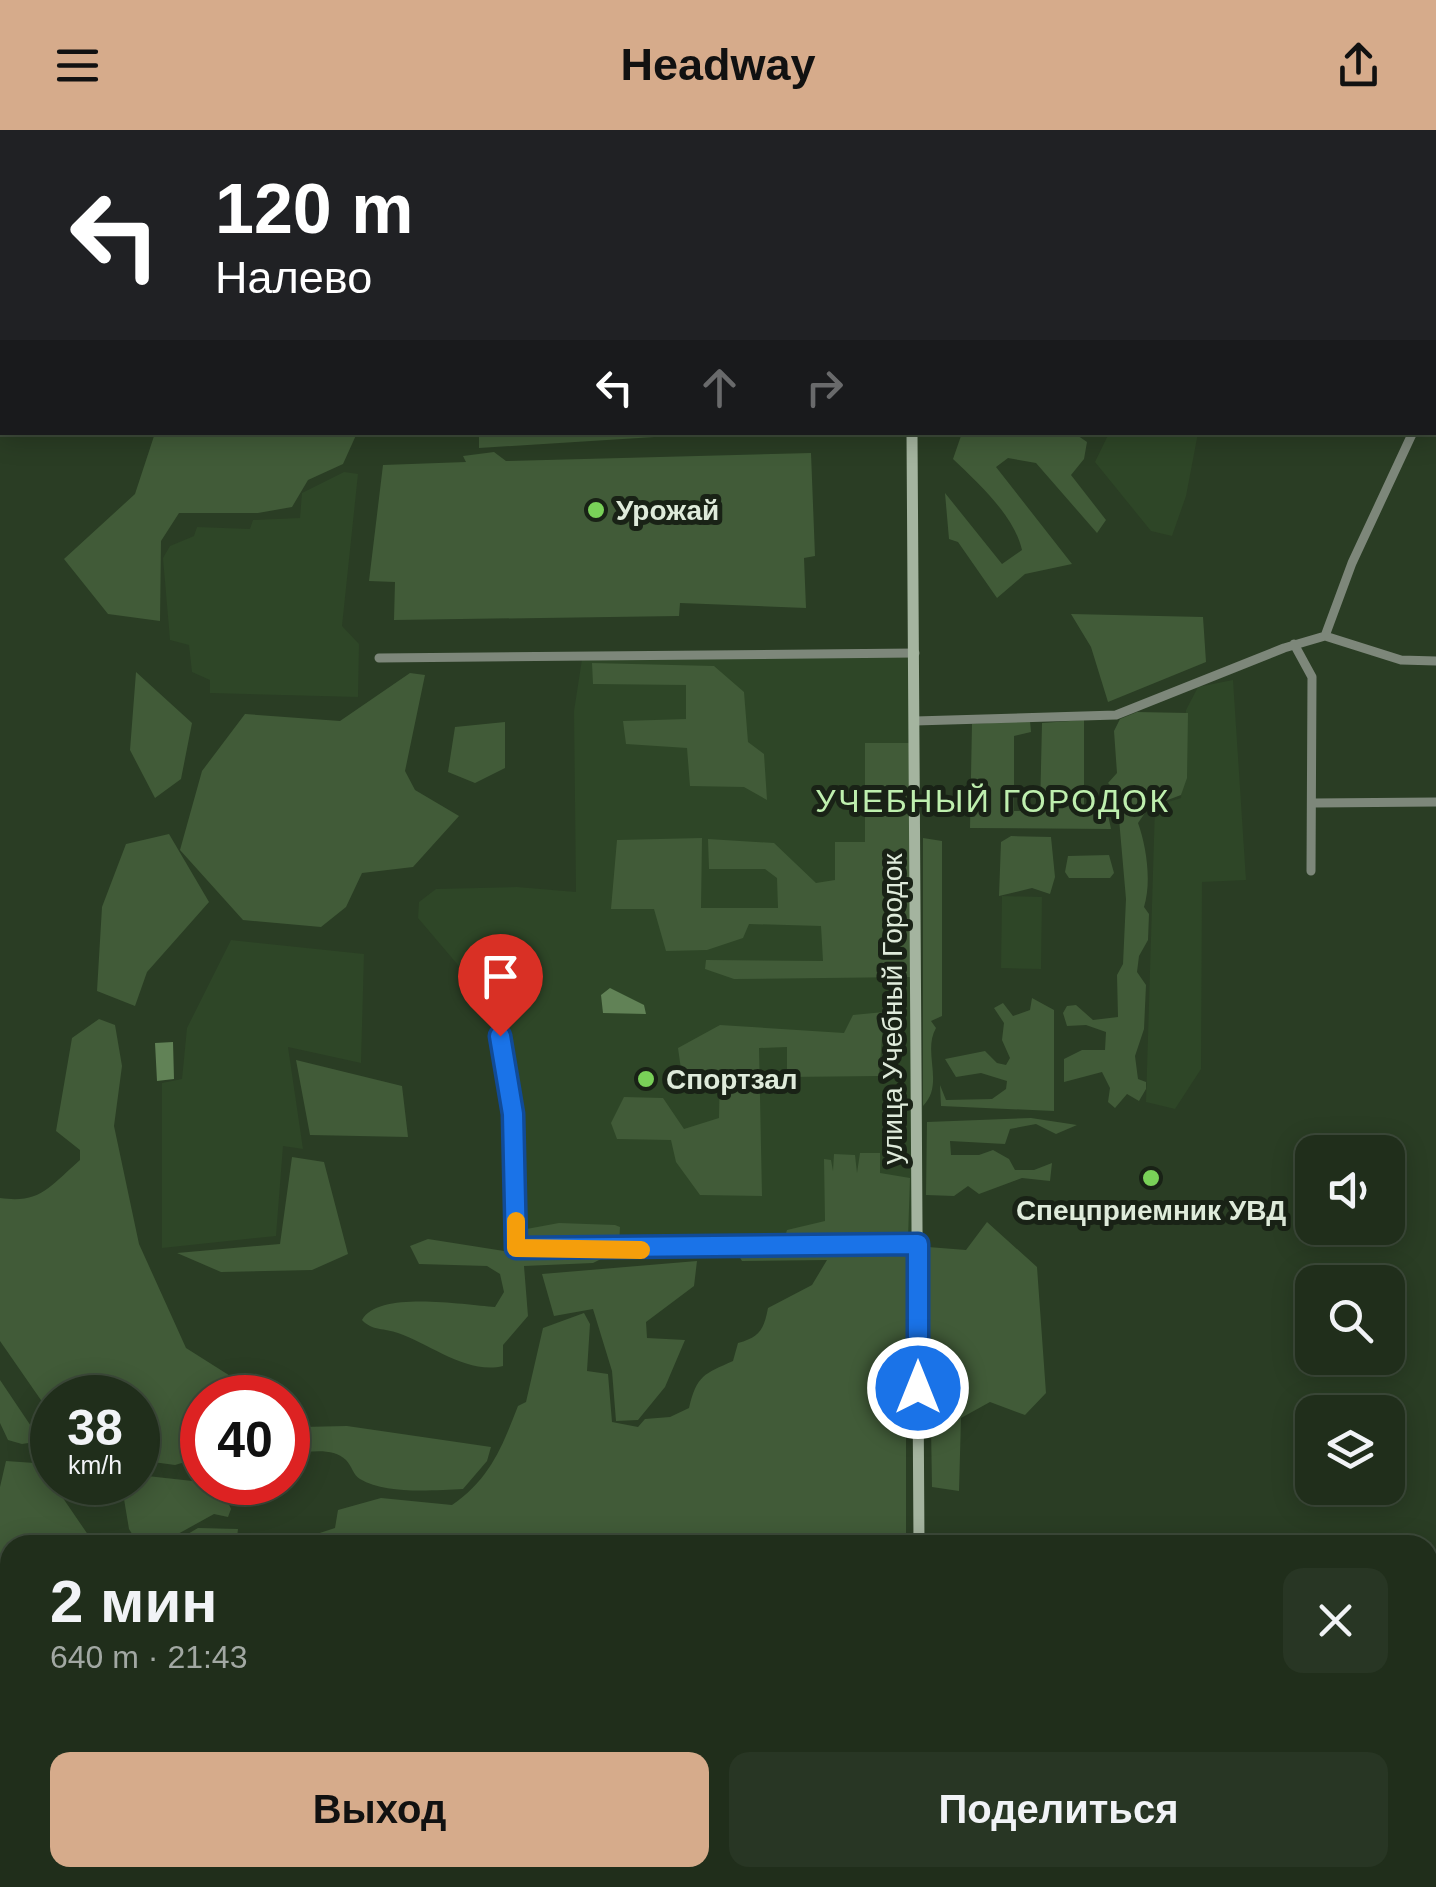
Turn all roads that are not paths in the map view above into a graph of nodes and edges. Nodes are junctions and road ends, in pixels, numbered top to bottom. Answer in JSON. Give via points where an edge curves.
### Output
{"nodes":[{"id":1,"x":912,"y":435,"type":"edge"},
{"id":2,"x":1412,"y":435,"type":"edge"},
{"id":3,"x":1325,"y":636,"type":"junction"},
{"id":4,"x":1294,"y":644,"type":"junction"},
{"id":5,"x":914,"y":654,"type":"junction"},
{"id":6,"x":379,"y":658,"type":"dead end"},
{"id":7,"x":1436,"y":661,"type":"edge"},
{"id":8,"x":915,"y":721,"type":"junction"},
{"id":9,"x":1436,"y":802,"type":"edge"},
{"id":10,"x":1314,"y":804,"type":"junction"},
{"id":11,"x":1311,"y":871,"type":"dead end"},
{"id":12,"x":474,"y":984,"type":"dead end"},
{"id":13,"x":918,"y":1244,"type":"junction"},
{"id":14,"x":918,"y":1535,"type":"edge"}],
"edges":[{"from":1,"to":5,"type":"street","name":"улица Учебный Городок"},
{"from":2,"to":3,"type":"street"},
{"from":3,"to":4,"type":"street"},
{"from":3,"to":7,"type":"street","via":[[1401,660]]},
{"from":4,"to":8,"type":"street","via":[[1116,715]]},
{"from":4,"to":10,"type":"street","via":[[1312,677]]},
{"from":5,"to":6,"type":"street"},
{"from":5,"to":8,"type":"street","name":"улица Учебный Городок"},
{"from":8,"to":13,"type":"street","name":"улица Учебный Городок"},
{"from":9,"to":10,"type":"street"},
{"from":10,"to":11,"type":"street"},
{"from":12,"to":13,"type":"street","via":[[500,1036],[510,1080],[516,1248]]},
{"from":13,"to":14,"type":"street","name":"улица Учебный Городок"}]}
